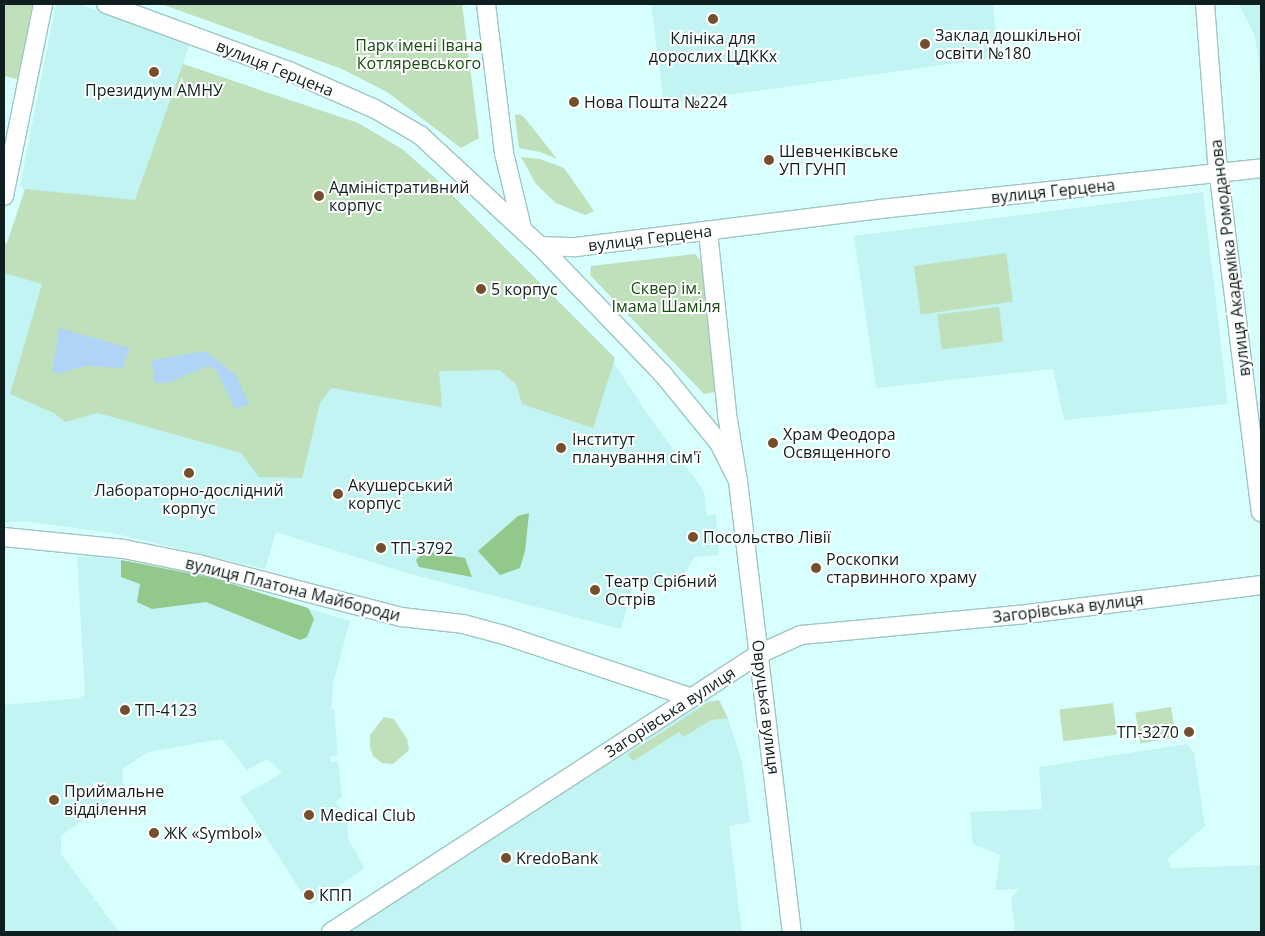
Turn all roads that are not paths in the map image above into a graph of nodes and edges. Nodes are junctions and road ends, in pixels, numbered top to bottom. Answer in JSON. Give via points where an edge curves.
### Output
{"nodes":[{"id":1,"x":43,"y":4,"type":"edge"},
{"id":2,"x":106,"y":4,"type":"edge"},
{"id":3,"x":486,"y":4,"type":"edge"},
{"id":4,"x":1205,"y":4,"type":"edge"},
{"id":5,"x":1261,"y":168,"type":"edge"},
{"id":6,"x":1219,"y":173,"type":"junction"},
{"id":7,"x":4,"y":196,"type":"edge"},
{"id":8,"x":522,"y":228,"type":"junction"},
{"id":9,"x":708,"y":232,"type":"junction"},
{"id":10,"x":540,"y":246,"type":"junction"},
{"id":11,"x":738,"y":481,"type":"junction"},
{"id":12,"x":1261,"y":512,"type":"edge"},
{"id":13,"x":4,"y":536,"type":"edge"},
{"id":14,"x":1261,"y":585,"type":"edge"},
{"id":15,"x":759,"y":654,"type":"junction"},
{"id":16,"x":692,"y":698,"type":"junction"},
{"id":17,"x":331,"y":932,"type":"edge"},
{"id":18,"x":792,"y":932,"type":"edge"}],
"edges":[{"from":1,"to":7,"type":"street"},
{"from":2,"to":8,"type":"street","name":"вулиця Герцена","via":[[289,71],[375,109],[420,135]]},
{"from":3,"to":8,"type":"street","via":[[504,153]]},
{"from":4,"to":6,"type":"street","name":"вулиця Академіка Ромоданова"},
{"from":5,"to":6,"type":"street","name":"вулиця Герцена"},
{"from":6,"to":9,"type":"street","name":"вулиця Герцена","via":[[880,209]]},
{"from":6,"to":12,"type":"street","name":"вулиця Академіка Ромоданова"},
{"from":8,"to":10,"type":"street","name":"вулиця Герцена"},
{"from":9,"to":10,"type":"street","name":"вулиця Герцена","via":[[576,247]]},
{"from":9,"to":11,"type":"street","name":"Овруцька вулиця","via":[[726,414]]},
{"from":10,"to":11,"type":"street","name":"Овруцька вулиця","via":[[700,416]]},
{"from":11,"to":15,"type":"street","name":"Овруцька вулиця"},
{"from":13,"to":16,"type":"street","name":"вулиця Платона Майбороди","via":[[124,549],[198,564],[325,600],[401,617],[463,624]]},
{"from":14,"to":15,"type":"street","name":"Загорівська вулиця","via":[[1018,615],[801,635]]},
{"from":15,"to":16,"type":"street","name":"Загорівська вулиця"},
{"from":15,"to":18,"type":"street","name":"Овруцька вулиця"},
{"from":16,"to":17,"type":"street","name":"Загорівська вулиця"}]}
